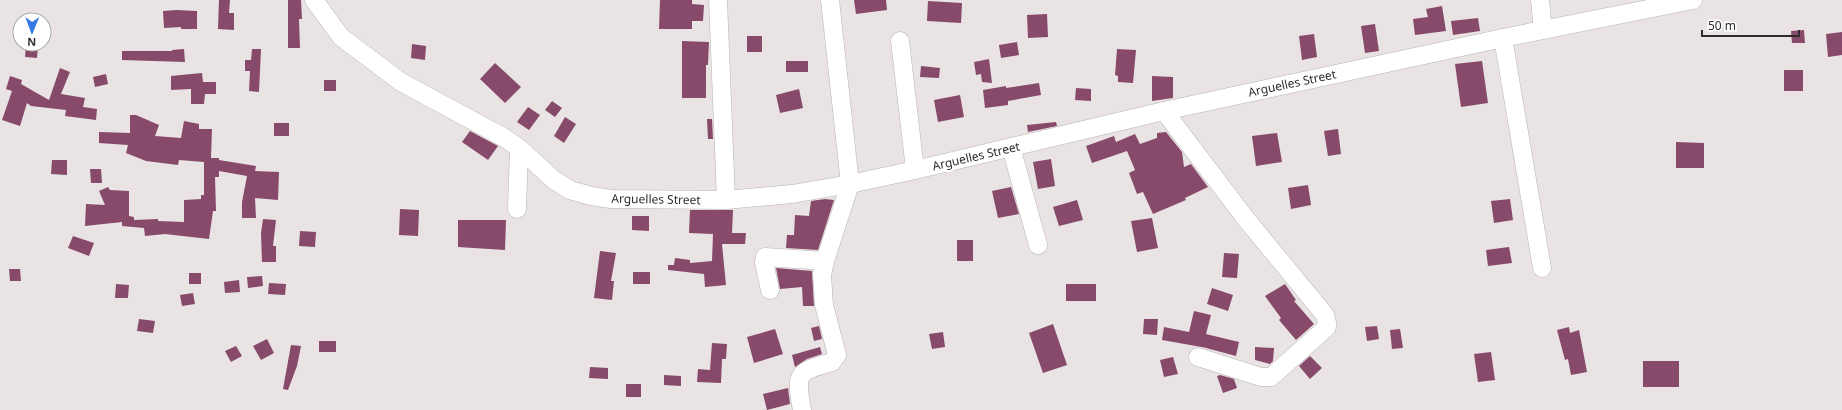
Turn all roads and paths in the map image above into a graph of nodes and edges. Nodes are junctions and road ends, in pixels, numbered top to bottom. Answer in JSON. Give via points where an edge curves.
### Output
{"nodes":[{"id":1,"x":314,"y":0,"type":"edge"},
{"id":2,"x":718,"y":0,"type":"edge"},
{"id":3,"x":830,"y":0,"type":"edge"},
{"id":4,"x":1540,"y":0,"type":"edge"},
{"id":5,"x":1693,"y":0,"type":"edge"},
{"id":6,"x":1543,"y":30,"type":"junction"},
{"id":7,"x":1503,"y":38,"type":"junction"},
{"id":8,"x":900,"y":41,"type":"dead end"},
{"id":9,"x":1164,"y":111,"type":"junction"},
{"id":10,"x":1011,"y":147,"type":"junction"},
{"id":11,"x":519,"y":148,"type":"junction"},
{"id":12,"x":915,"y":170,"type":"junction"},
{"id":13,"x":850,"y":184,"type":"junction"},
{"id":14,"x":726,"y":200,"type":"junction"},
{"id":15,"x":517,"y":209,"type":"dead end"},
{"id":16,"x":1038,"y":245,"type":"dead end"},
{"id":17,"x":825,"y":261,"type":"junction"},
{"id":18,"x":1542,"y":268,"type":"dead end"},
{"id":19,"x":770,"y":290,"type":"dead end"},
{"id":20,"x":1198,"y":357,"type":"dead end"},
{"id":21,"x":802,"y":410,"type":"edge"}],
"edges":[{"from":1,"to":11,"type":"street","name":"Arguelles Street","via":[[342,37],[401,82],[474,120]]},
{"from":2,"to":14,"type":"street"},
{"from":3,"to":13,"type":"street"},
{"from":4,"to":6,"type":"street"},
{"from":5,"to":6,"type":"street","name":"Arguelles Street"},
{"from":6,"to":7,"type":"street","name":"Arguelles Street"},
{"from":7,"to":9,"type":"street","name":"Arguelles Street"},
{"from":7,"to":18,"type":"street"},
{"from":8,"to":12,"type":"street"},
{"from":9,"to":10,"type":"street","name":"Arguelles Street"},
{"from":9,"to":20,"type":"street","via":[[1246,219],[1325,315],[1328,323],[1327,327],[1270,377],[1261,377]]},
{"from":10,"to":12,"type":"street","name":"Arguelles Street"},
{"from":10,"to":16,"type":"street"},
{"from":11,"to":14,"type":"street","name":"Arguelles Street","via":[[554,180],[570,190],[591,196],[611,199]]},
{"from":11,"to":15,"type":"street"},
{"from":12,"to":13,"type":"street","name":"Arguelles Street"},
{"from":13,"to":14,"type":"street","name":"Arguelles Street","via":[[792,194]]},
{"from":13,"to":17,"type":"street"},
{"from":17,"to":19,"type":"street","via":[[765,257]]},
{"from":17,"to":21,"type":"street","via":[[822,290],[837,355],[832,362],[803,371],[798,390]]}]}
